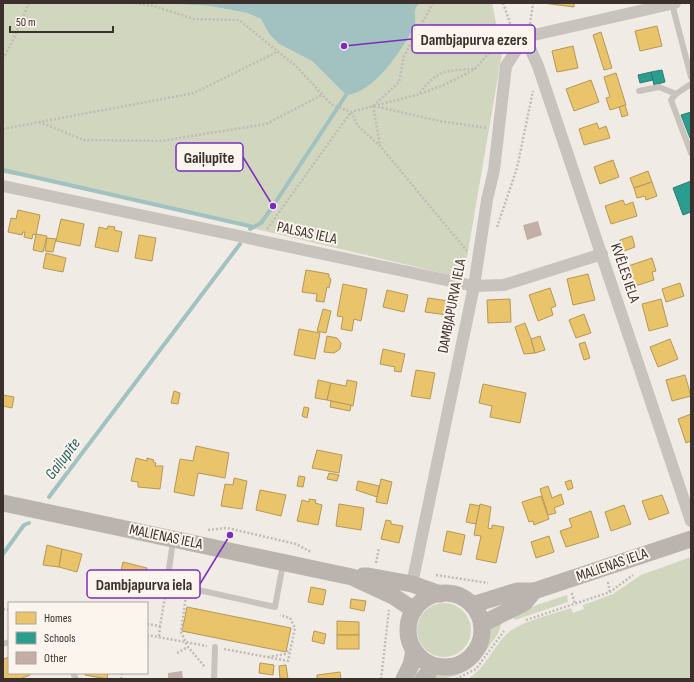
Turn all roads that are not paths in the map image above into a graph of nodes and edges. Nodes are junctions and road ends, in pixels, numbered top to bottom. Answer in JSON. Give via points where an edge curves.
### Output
{"nodes":[{"id":1,"x":673,"y":3,"type":"edge"},
{"id":2,"x":525,"y":37,"type":"junction"},
{"id":3,"x":691,"y":77,"type":"edge"},
{"id":4,"x":691,"y":84,"type":"edge"},
{"id":5,"x":639,"y":91,"type":"dead end"},
{"id":6,"x":676,"y":94,"type":"junction"},
{"id":7,"x":691,"y":153,"type":"edge"},
{"id":8,"x":3,"y":186,"type":"edge"},
{"id":9,"x":602,"y":254,"type":"junction"},
{"id":10,"x":474,"y":286,"type":"junction"},
{"id":11,"x":3,"y":503,"type":"edge"},
{"id":12,"x":691,"y":521,"type":"edge"},
{"id":13,"x":691,"y":538,"type":"edge"},
{"id":14,"x":174,"y":539,"type":"junction"},
{"id":15,"x":283,"y":562,"type":"junction"},
{"id":16,"x":414,"y":573,"type":"junction"},
{"id":17,"x":352,"y":577,"type":"junction"},
{"id":18,"x":534,"y":591,"type":"junction"},
{"id":19,"x":440,"y":594,"type":"junction"},
{"id":20,"x":472,"y":605,"type":"junction"},
{"id":21,"x":414,"y":610,"type":"junction"},
{"id":22,"x":482,"y":624,"type":"junction"},
{"id":23,"x":215,"y":647,"type":"road end"},
{"id":24,"x":414,"y":651,"type":"junction"},
{"id":25,"x":434,"y":666,"type":"junction"},
{"id":26,"x":214,"y":679,"type":"edge"},
{"id":27,"x":404,"y":679,"type":"edge"},
{"id":28,"x":423,"y":679,"type":"edge"}],
"edges":[{"from":1,"to":2,"type":"street"},
{"from":1,"to":3,"type":"lane"},
{"from":2,"to":9,"type":"street","name":"KVĒLES IELA","via":[[538,66]]},
{"from":2,"to":10,"type":"street","name":"DAMBJAPURVA IELA","via":[[506,66],[494,170]]},
{"from":4,"to":6,"type":"lane"},
{"from":5,"to":6,"type":"lane","via":[[659,87]]},
{"from":6,"to":7,"type":"lane","via":[[672,100]]},
{"from":8,"to":10,"type":"street","name":"PALSAS IELA"},
{"from":9,"to":10,"type":"street","name":"PALSAS IELA","via":[[504,285]]},
{"from":9,"to":12,"type":"street","name":"KVĒLES IELA"},
{"from":10,"to":16,"type":"street","name":"DAMBJAPURVA IELA"},
{"from":11,"to":14,"type":"street","name":"MALIENAS IELA"},
{"from":13,"to":18,"type":"street","name":"MALIENAS IELA"},
{"from":14,"to":15,"type":"street","name":"MALIENAS IELA"},
{"from":14,"to":15,"type":"lane","via":[[167,584],[275,607]]},
{"from":15,"to":17,"type":"street","name":"MALIENAS IELA"},
{"from":16,"to":17,"type":"street","name":"MALIENAS IELA"},
{"from":16,"to":19,"type":"street","name":"MALIENAS IELA"},
{"from":17,"to":21,"type":"street","name":"MALIENAS IELA","via":[[393,596]]},
{"from":18,"to":20,"type":"street","name":"MALIENAS IELA","via":[[517,591]]},
{"from":18,"to":22,"type":"street","name":"MALIENAS IELA","via":[[524,603]]},
{"from":19,"to":20,"type":"street","via":[[458,595]]},
{"from":19,"to":21,"type":"street","via":[[425,599]]},
{"from":20,"to":22,"type":"street"},
{"from":21,"to":24,"type":"street","via":[[410,617],[408,632]]},
{"from":22,"to":25,"type":"street","via":[[477,649],[466,661],[451,667]]},
{"from":23,"to":26,"type":"lane"},
{"from":24,"to":25,"type":"street","via":[[422,660]]},
{"from":24,"to":27,"type":"street"},
{"from":25,"to":28,"type":"street"}]}
